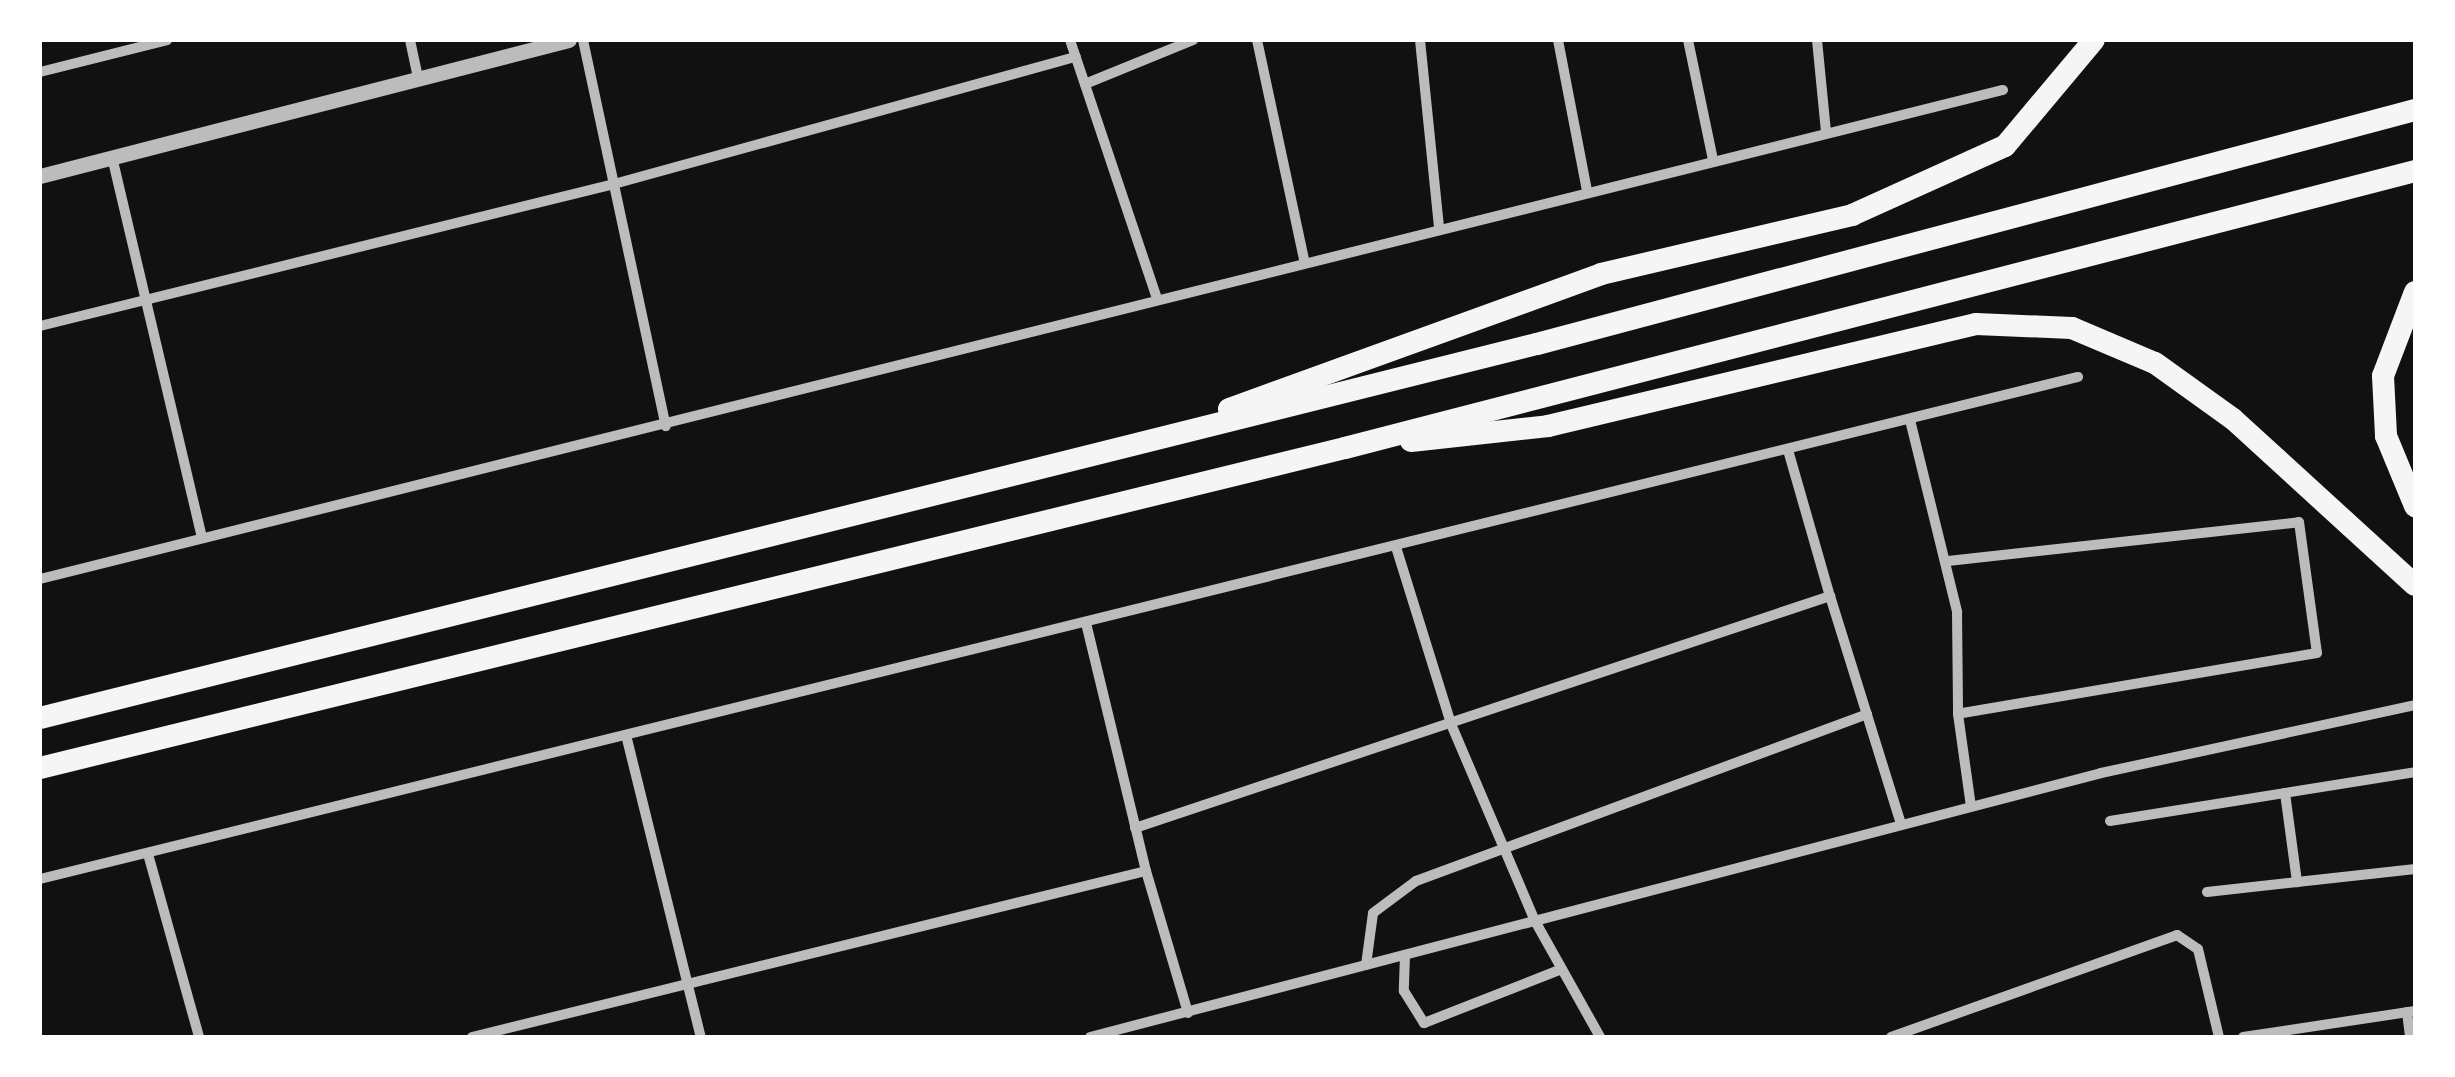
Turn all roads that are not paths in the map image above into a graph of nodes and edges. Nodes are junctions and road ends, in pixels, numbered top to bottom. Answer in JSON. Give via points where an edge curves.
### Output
{"nodes":[{"id":1,"x":166,"y":40,"type":"edge"},
{"id":2,"x":410,"y":40,"type":"edge"},
{"id":3,"x":569,"y":40,"type":"edge"},
{"id":4,"x":583,"y":40,"type":"edge"},
{"id":5,"x":1070,"y":40,"type":"edge"},
{"id":6,"x":1193,"y":40,"type":"edge"},
{"id":7,"x":1257,"y":40,"type":"edge"},
{"id":8,"x":1558,"y":40,"type":"edge"},
{"id":9,"x":1688,"y":40,"type":"edge"},
{"id":10,"x":1817,"y":40,"type":"edge"},
{"id":11,"x":2094,"y":40,"type":"edge"},
{"id":12,"x":1424,"y":41,"type":"edge"},
{"id":13,"x":1076,"y":57,"type":"junction"},
{"id":14,"x":40,"y":72,"type":"edge"},
{"id":15,"x":418,"y":78,"type":"junction"},
{"id":16,"x":1085,"y":84,"type":"junction"},
{"id":17,"x":2004,"y":90,"type":"dead end"},
{"id":18,"x":2415,"y":110,"type":"edge"},
{"id":19,"x":1826,"y":131,"type":"junction"},
{"id":20,"x":112,"y":156,"type":"junction"},
{"id":21,"x":1712,"y":160,"type":"junction"},
{"id":22,"x":2415,"y":172,"type":"edge"},
{"id":23,"x":40,"y":176,"type":"edge"},
{"id":24,"x":614,"y":184,"type":"junction"},
{"id":25,"x":1587,"y":190,"type":"junction"},
{"id":26,"x":1439,"y":226,"type":"junction"},
{"id":27,"x":1304,"y":260,"type":"junction"},
{"id":28,"x":2415,"y":292,"type":"edge"},
{"id":29,"x":140,"y":300,"type":"junction"},
{"id":30,"x":1157,"y":300,"type":"junction"},
{"id":31,"x":40,"y":326,"type":"edge"},
{"id":32,"x":2078,"y":377,"type":"dead end"},
{"id":33,"x":1910,"y":420,"type":"junction"},
{"id":34,"x":666,"y":426,"type":"junction"},
{"id":35,"x":1344,"y":448,"type":"junction"},
{"id":36,"x":1122,"y":449,"type":"junction"},
{"id":37,"x":1788,"y":450,"type":"junction"},
{"id":38,"x":2415,"y":506,"type":"edge"},
{"id":39,"x":202,"y":538,"type":"junction"},
{"id":40,"x":1396,"y":547,"type":"junction"},
{"id":41,"x":1948,"y":561,"type":"junction"},
{"id":42,"x":40,"y":580,"type":"edge"},
{"id":43,"x":2415,"y":585,"type":"edge"},
{"id":44,"x":1830,"y":596,"type":"junction"},
{"id":45,"x":1086,"y":623,"type":"junction"},
{"id":46,"x":2415,"y":706,"type":"edge"},
{"id":47,"x":1867,"y":714,"type":"junction"},
{"id":48,"x":1958,"y":714,"type":"junction"},
{"id":49,"x":40,"y":718,"type":"edge"},
{"id":50,"x":1450,"y":724,"type":"junction"},
{"id":51,"x":626,"y":735,"type":"junction"},
{"id":52,"x":40,"y":768,"type":"edge"},
{"id":53,"x":2415,"y":772,"type":"edge"},
{"id":54,"x":2286,"y":793,"type":"junction"},
{"id":55,"x":1971,"y":806,"type":"junction"},
{"id":56,"x":2110,"y":821,"type":"dead end"},
{"id":57,"x":1901,"y":824,"type":"junction"},
{"id":58,"x":1136,"y":828,"type":"junction"},
{"id":59,"x":1502,"y":844,"type":"junction"},
{"id":60,"x":148,"y":854,"type":"junction"},
{"id":61,"x":2415,"y":869,"type":"edge"},
{"id":62,"x":1146,"y":870,"type":"junction"},
{"id":63,"x":40,"y":878,"type":"edge"},
{"id":64,"x":2296,"y":882,"type":"junction"},
{"id":65,"x":2207,"y":892,"type":"dead end"},
{"id":66,"x":1535,"y":921,"type":"junction"},
{"id":67,"x":1405,"y":955,"type":"junction"},
{"id":68,"x":1366,"y":965,"type":"junction"},
{"id":69,"x":1562,"y":970,"type":"junction"},
{"id":70,"x":691,"y":982,"type":"junction"},
{"id":71,"x":2411,"y":1011,"type":"edge"},
{"id":72,"x":1188,"y":1013,"type":"junction"},
{"id":73,"x":199,"y":1037,"type":"edge"},
{"id":74,"x":472,"y":1037,"type":"edge"},
{"id":75,"x":702,"y":1037,"type":"edge"},
{"id":76,"x":1090,"y":1037,"type":"edge"},
{"id":77,"x":1600,"y":1037,"type":"edge"},
{"id":78,"x":1891,"y":1037,"type":"edge"},
{"id":79,"x":2219,"y":1037,"type":"edge"},
{"id":80,"x":2242,"y":1037,"type":"edge"},
{"id":81,"x":2410,"y":1037,"type":"edge"}],
"edges":[{"from":1,"to":14,"type":"street"},
{"from":2,"to":15,"type":"street"},
{"from":3,"to":15,"type":"street"},
{"from":4,"to":24,"type":"street"},
{"from":5,"to":13,"type":"street"},
{"from":6,"to":16,"type":"street"},
{"from":7,"to":27,"type":"street"},
{"from":8,"to":25,"type":"street"},
{"from":9,"to":21,"type":"street"},
{"from":10,"to":19,"type":"street"},
{"from":11,"to":36,"type":"highway","via":[[2006,146],[1852,215],[1602,274]]},
{"from":12,"to":26,"type":"street"},
{"from":13,"to":16,"type":"street"},
{"from":13,"to":24,"type":"street"},
{"from":15,"to":20,"type":"street"},
{"from":16,"to":30,"type":"street"},
{"from":17,"to":19,"type":"street"},
{"from":18,"to":36,"type":"highway"},
{"from":19,"to":21,"type":"street"},
{"from":20,"to":23,"type":"street"},
{"from":20,"to":29,"type":"street"},
{"from":21,"to":25,"type":"street"},
{"from":22,"to":35,"type":"highway"},
{"from":24,"to":29,"type":"street"},
{"from":24,"to":34,"type":"street"},
{"from":25,"to":26,"type":"street"},
{"from":26,"to":27,"type":"street"},
{"from":27,"to":30,"type":"street"},
{"from":28,"to":38,"type":"highway","via":[[2383,376],[2386,436]]},
{"from":29,"to":31,"type":"street"},
{"from":29,"to":39,"type":"street"},
{"from":30,"to":34,"type":"street"},
{"from":32,"to":33,"type":"street"},
{"from":33,"to":37,"type":"street"},
{"from":33,"to":41,"type":"street"},
{"from":34,"to":39,"type":"street"},
{"from":35,"to":43,"type":"highway","via":[[1548,426],[1976,324],[2072,328],[2155,363],[2232,419]]},
{"from":35,"to":52,"type":"highway"},
{"from":36,"to":49,"type":"highway"},
{"from":37,"to":40,"type":"street"},
{"from":37,"to":44,"type":"street"},
{"from":39,"to":42,"type":"street"},
{"from":40,"to":45,"type":"street"},
{"from":40,"to":50,"type":"street"},
{"from":41,"to":48,"type":"street","via":[[1962,654]]},
{"from":41,"to":48,"type":"street","via":[[2299,522],[2317,652]]},
{"from":44,"to":47,"type":"street"},
{"from":44,"to":50,"type":"street"},
{"from":45,"to":51,"type":"street"},
{"from":45,"to":58,"type":"street"},
{"from":46,"to":55,"type":"street"},
{"from":47,"to":57,"type":"street"},
{"from":47,"to":59,"type":"street"},
{"from":48,"to":55,"type":"street"},
{"from":50,"to":58,"type":"street"},
{"from":50,"to":59,"type":"street"},
{"from":51,"to":60,"type":"street"},
{"from":51,"to":70,"type":"street"},
{"from":53,"to":54,"type":"street"},
{"from":54,"to":56,"type":"street"},
{"from":54,"to":64,"type":"street"},
{"from":55,"to":57,"type":"street"},
{"from":57,"to":66,"type":"street"},
{"from":58,"to":62,"type":"street"},
{"from":59,"to":66,"type":"street"},
{"from":59,"to":68,"type":"street","via":[[1390,897],[1374,914]]},
{"from":60,"to":63,"type":"street"},
{"from":60,"to":73,"type":"street"},
{"from":61,"to":64,"type":"street"},
{"from":62,"to":70,"type":"street"},
{"from":62,"to":72,"type":"street"},
{"from":64,"to":65,"type":"street"},
{"from":66,"to":67,"type":"street"},
{"from":66,"to":69,"type":"street"},
{"from":67,"to":68,"type":"street"},
{"from":67,"to":69,"type":"street","via":[[1404,991],[1424,1023]]},
{"from":68,"to":72,"type":"street"},
{"from":69,"to":77,"type":"street"},
{"from":70,"to":74,"type":"street"},
{"from":70,"to":75,"type":"street"},
{"from":71,"to":80,"type":"street"},
{"from":71,"to":81,"type":"street"},
{"from":72,"to":76,"type":"street"},
{"from":78,"to":79,"type":"street","via":[[2177,935],[2198,949]]}]}
